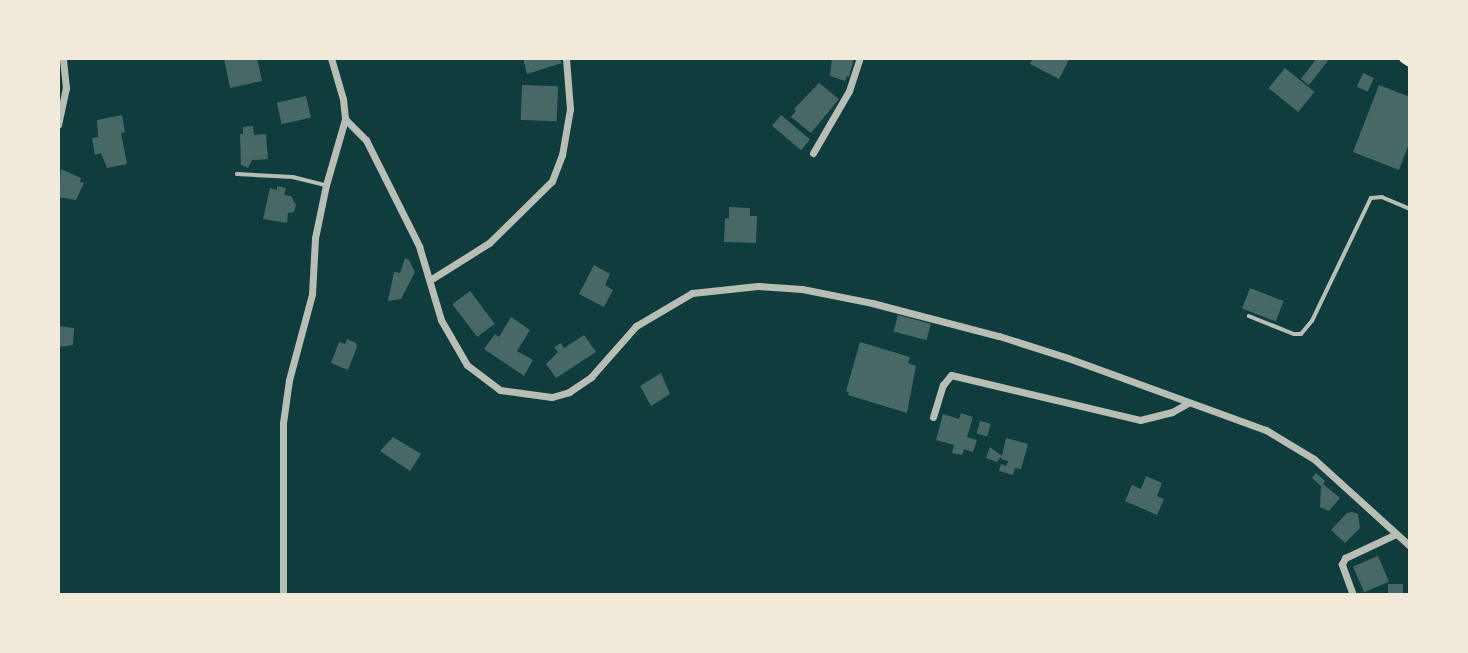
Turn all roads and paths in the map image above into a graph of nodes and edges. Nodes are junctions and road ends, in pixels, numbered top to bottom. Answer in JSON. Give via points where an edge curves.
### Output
{"nodes":[{"id":1,"x":63,"y":58,"type":"edge"},
{"id":2,"x":331,"y":58,"type":"edge"},
{"id":3,"x":566,"y":58,"type":"edge"},
{"id":4,"x":860,"y":58,"type":"edge"},
{"id":5,"x":1404,"y":58,"type":"edge"},
{"id":6,"x":1410,"y":62,"type":"edge"},
{"id":7,"x":345,"y":119,"type":"junction"},
{"id":8,"x":58,"y":125,"type":"edge"},
{"id":9,"x":813,"y":153,"type":"dead end"},
{"id":10,"x":237,"y":174,"type":"dead end"},
{"id":11,"x":326,"y":185,"type":"junction"},
{"id":12,"x":1410,"y":209,"type":"edge"},
{"id":13,"x":430,"y":279,"type":"junction"},
{"id":14,"x":1249,"y":316,"type":"dead end"},
{"id":15,"x":1188,"y":403,"type":"junction"},
{"id":16,"x":933,"y":417,"type":"dead end"},
{"id":17,"x":1396,"y":534,"type":"junction"},
{"id":18,"x":1410,"y":546,"type":"edge"},
{"id":19,"x":283,"y":595,"type":"edge"},
{"id":20,"x":1353,"y":595,"type":"edge"}],
"edges":[{"from":1,"to":8,"type":"street","via":[[66,88]]},
{"from":2,"to":7,"type":"street"},
{"from":3,"to":13,"type":"street","via":[[570,109],[552,181],[489,243]]},
{"from":4,"to":9,"type":"street","via":[[849,91]]},
{"from":5,"to":6,"type":"main road"},
{"from":7,"to":11,"type":"street"},
{"from":7,"to":13,"type":"street","via":[[366,140],[419,246]]},
{"from":10,"to":11,"type":"lane","via":[[293,177]]},
{"from":11,"to":19,"type":"street","via":[[315,238],[312,295],[289,380],[283,423]]},
{"from":12,"to":14,"type":"lane","via":[[1382,197],[1371,198],[1312,321],[1301,334]]},
{"from":13,"to":15,"type":"street","via":[[441,320],[467,365],[500,390],[522,396],[552,397],[569,392],[592,377],[636,326],[692,293],[758,286],[840,296],[999,336]]},
{"from":15,"to":16,"type":"street","via":[[1140,420],[951,376],[943,385]]},
{"from":15,"to":17,"type":"street","via":[[1288,441]]},
{"from":17,"to":18,"type":"street"},
{"from":17,"to":20,"type":"street","via":[[1342,561]]}]}
